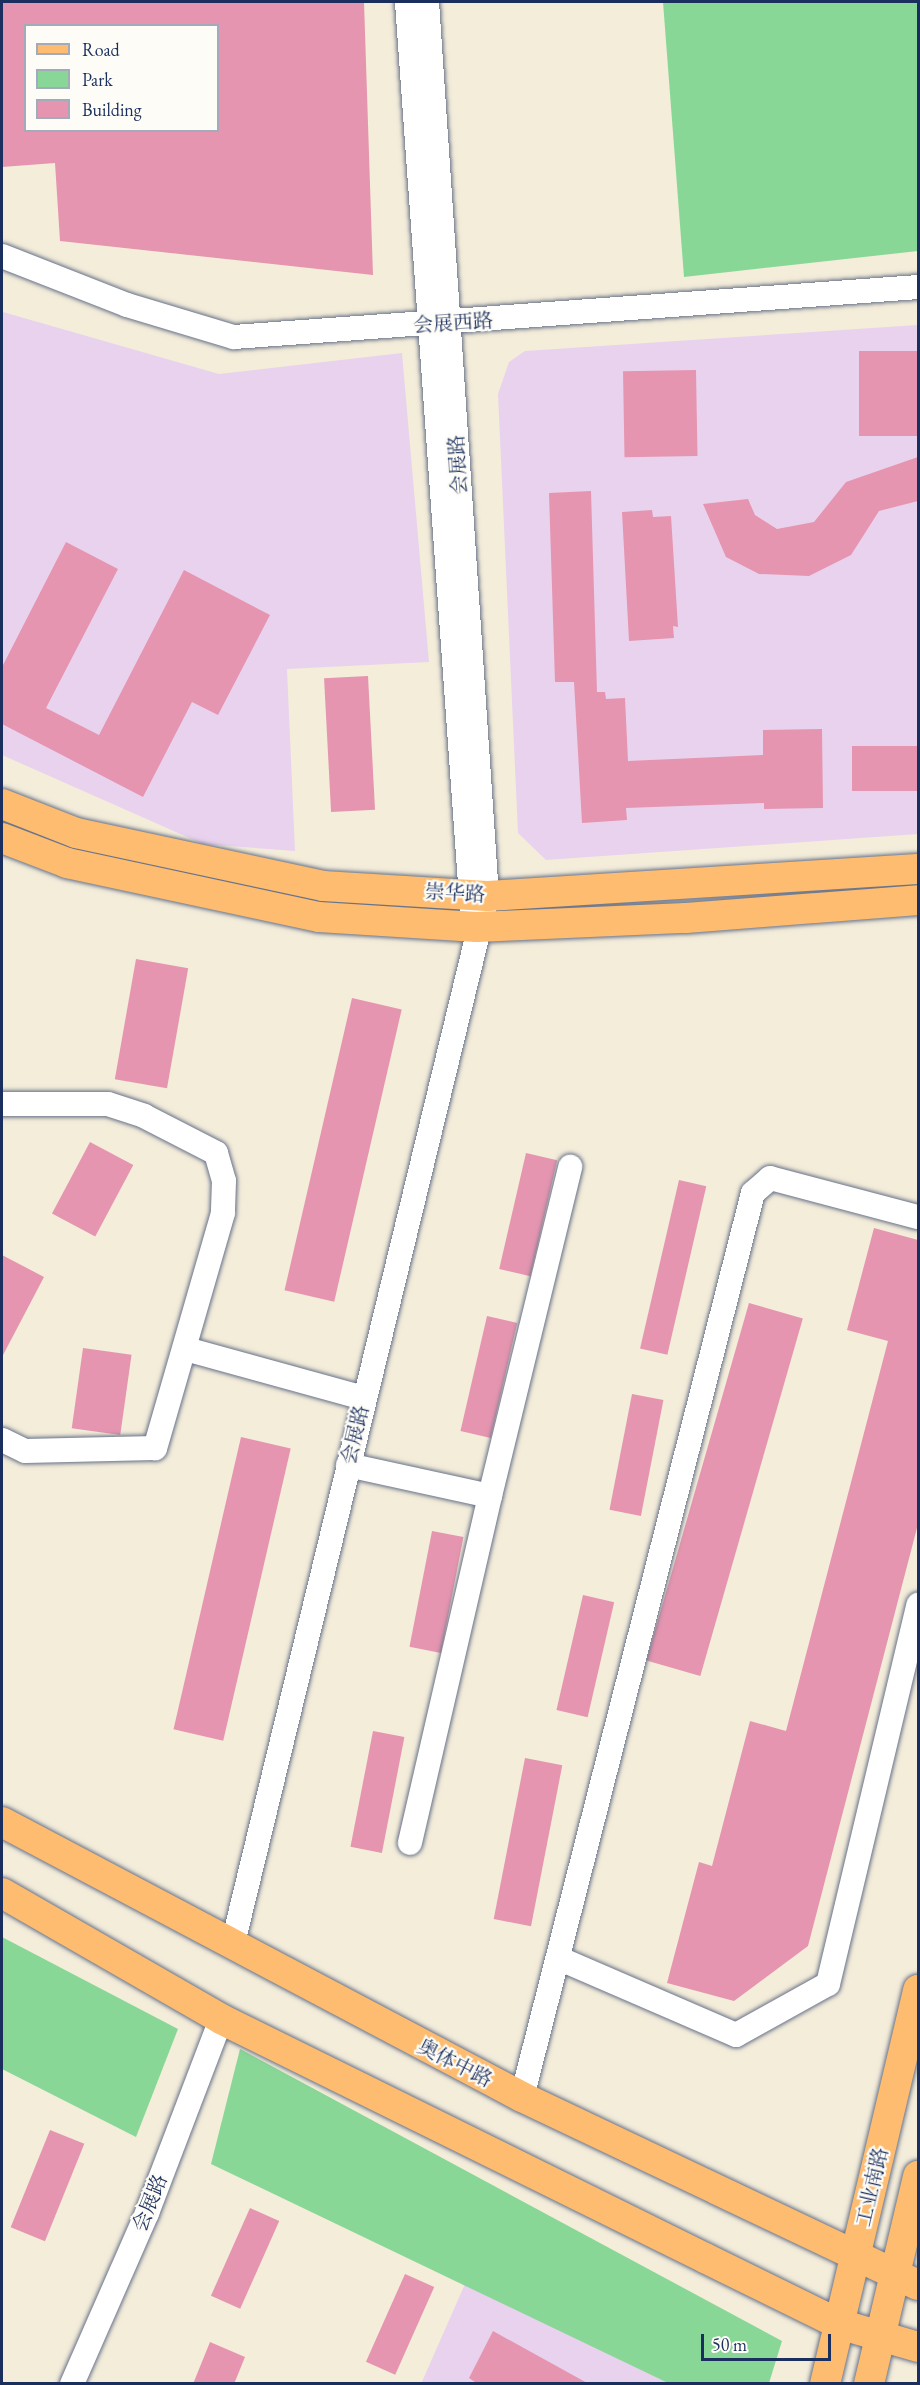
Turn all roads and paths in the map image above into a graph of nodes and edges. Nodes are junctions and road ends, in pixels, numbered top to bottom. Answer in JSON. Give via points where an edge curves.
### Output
{"nodes":[{"id":1,"x":406,"y":2,"type":"edge"},
{"id":2,"x":427,"y":2,"type":"edge"},
{"id":3,"x":2,"y":255,"type":"edge"},
{"id":4,"x":918,"y":287,"type":"edge"},
{"id":5,"x":438,"y":325,"type":"junction"},
{"id":6,"x":2,"y":804,"type":"edge"},
{"id":7,"x":2,"y":838,"type":"edge"},
{"id":8,"x":918,"y":869,"type":"edge"},
{"id":9,"x":478,"y":896,"type":"junction"},
{"id":10,"x":918,"y":900,"type":"edge"},
{"id":11,"x":477,"y":927,"type":"junction"},
{"id":12,"x":2,"y":1104,"type":"edge"},
{"id":13,"x":570,"y":1167,"type":"dead end"},
{"id":14,"x":918,"y":1217,"type":"edge"},
{"id":15,"x":186,"y":1349,"type":"junction"},
{"id":16,"x":364,"y":1398,"type":"junction"},
{"id":17,"x":2,"y":1440,"type":"edge"},
{"id":18,"x":348,"y":1465,"type":"junction"},
{"id":19,"x":490,"y":1496,"type":"junction"},
{"id":20,"x":918,"y":1605,"type":"edge"},
{"id":21,"x":2,"y":1822,"type":"edge"},
{"id":22,"x":410,"y":1843,"type":"dead end"},
{"id":23,"x":2,"y":1893,"type":"edge"},
{"id":24,"x":233,"y":1943,"type":"junction"},
{"id":25,"x":558,"y":1958,"type":"junction"},
{"id":26,"x":918,"y":1990,"type":"edge"},
{"id":27,"x":221,"y":2019,"type":"junction"},
{"id":28,"x":522,"y":2097,"type":"junction"},
{"id":29,"x":918,"y":2176,"type":"edge"},
{"id":30,"x":855,"y":2258,"type":"junction"},
{"id":31,"x":907,"y":2281,"type":"edge"},
{"id":32,"x":839,"y":2324,"type":"junction"},
{"id":33,"x":880,"y":2334,"type":"junction"},
{"id":34,"x":918,"y":2347,"type":"edge"},
{"id":35,"x":72,"y":2384,"type":"edge"},
{"id":36,"x":825,"y":2384,"type":"edge"},
{"id":37,"x":869,"y":2384,"type":"edge"}],
"edges":[{"from":1,"to":5,"type":"street","name":"会展路"},
{"from":2,"to":5,"type":"street","name":"会展路"},
{"from":3,"to":5,"type":"street","name":"会展西路","via":[[127,305],[234,337]]},
{"from":4,"to":5,"type":"street","name":"会展西路"},
{"from":5,"to":9,"type":"street","name":"会展路"},
{"from":6,"to":9,"type":"main road","name":"崇华路","via":[[76,833],[323,886]]},
{"from":7,"to":11,"type":"main road","name":"崇华路","via":[[66,863],[319,917]]},
{"from":8,"to":9,"type":"main road","name":"崇华路"},
{"from":9,"to":11,"type":"street","name":"会展路"},
{"from":10,"to":11,"type":"main road","name":"崇华路","via":[[686,918]]},
{"from":11,"to":16,"type":"street","name":"会展路"},
{"from":12,"to":15,"type":"street","via":[[108,1104],[216,1153],[224,1181],[223,1213]]},
{"from":13,"to":19,"type":"street"},
{"from":14,"to":25,"type":"street","via":[[770,1178],[753,1193]]},
{"from":15,"to":16,"type":"street"},
{"from":15,"to":17,"type":"street","via":[[155,1448],[25,1451]]},
{"from":16,"to":18,"type":"street","name":"会展路"},
{"from":18,"to":19,"type":"street"},
{"from":18,"to":24,"type":"street","name":"会展路"},
{"from":19,"to":22,"type":"street"},
{"from":20,"to":25,"type":"street","via":[[828,1984],[736,2035]]},
{"from":21,"to":24,"type":"main road","name":"奥体中路"},
{"from":23,"to":27,"type":"main road"},
{"from":24,"to":28,"type":"main road","name":"奥体中路"},
{"from":25,"to":28,"type":"street"},
{"from":26,"to":30,"type":"main road","name":"工业南路"},
{"from":27,"to":32,"type":"main road"},
{"from":27,"to":35,"type":"street","name":"会展路","via":[[147,2213]]},
{"from":28,"to":30,"type":"main road","name":"奥体中路"},
{"from":29,"to":31,"type":"main road"},
{"from":30,"to":31,"type":"main road","name":"奥体中路"},
{"from":30,"to":32,"type":"main road","name":"工业南路"},
{"from":31,"to":33,"type":"main road"},
{"from":32,"to":33,"type":"main road"},
{"from":32,"to":36,"type":"main road","name":"工业南路"},
{"from":33,"to":34,"type":"main road"},
{"from":33,"to":37,"type":"main road"}]}
